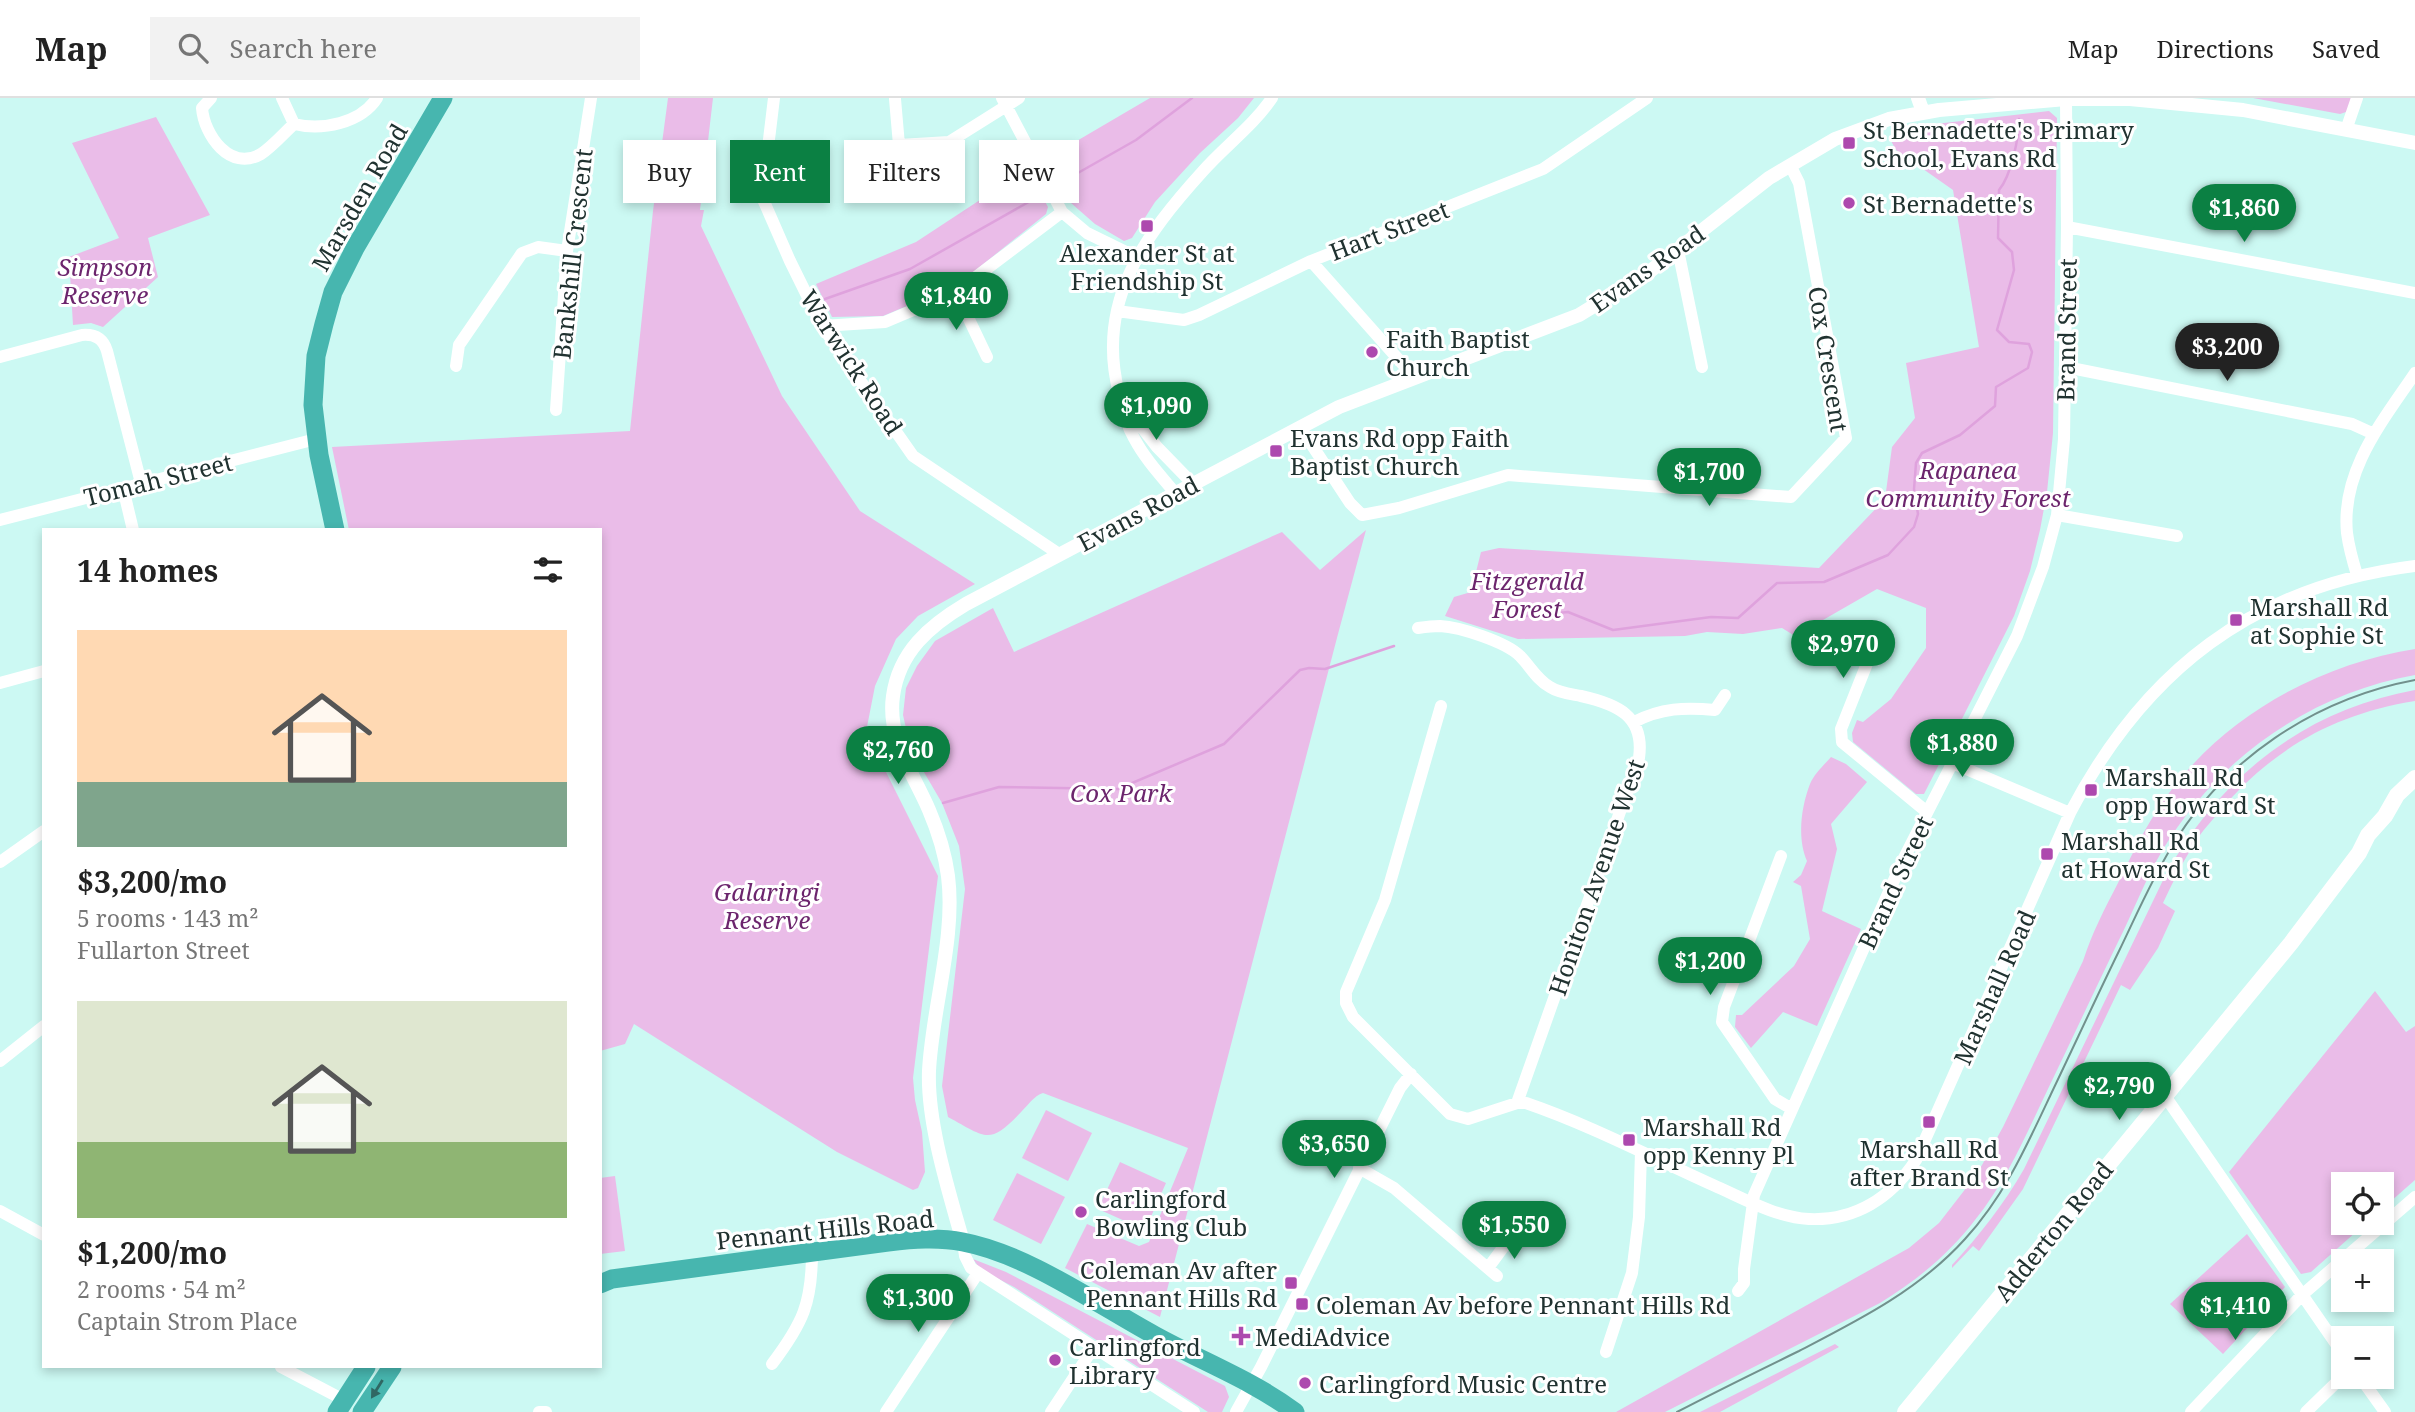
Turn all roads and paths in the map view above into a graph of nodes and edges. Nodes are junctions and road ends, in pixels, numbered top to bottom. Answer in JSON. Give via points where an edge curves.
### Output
{"nodes":[{"id":1,"x":211,"y":98,"type":"edge"},
{"id":2,"x":282,"y":98,"type":"edge"},
{"id":3,"x":377,"y":98,"type":"edge"},
{"id":4,"x":443,"y":98,"type":"edge"},
{"id":5,"x":591,"y":98,"type":"edge"},
{"id":6,"x":774,"y":98,"type":"edge"},
{"id":7,"x":1019,"y":98,"type":"edge"},
{"id":8,"x":1272,"y":98,"type":"edge"},
{"id":9,"x":1647,"y":98,"type":"edge"},
{"id":10,"x":2357,"y":98,"type":"edge"},
{"id":11,"x":895,"y":99,"type":"edge"},
{"id":12,"x":2066,"y":99,"type":"edge"},
{"id":13,"x":2130,"y":99,"type":"edge"},
{"id":14,"x":1004,"y":102,"type":"edge"},
{"id":15,"x":2243,"y":104,"type":"edge"},
{"id":16,"x":1920,"y":105,"type":"edge"},
{"id":17,"x":294,"y":124,"type":"junction"},
{"id":18,"x":2346,"y":130,"type":"junction"},
{"id":19,"x":899,"y":140,"type":"edge"},
{"id":20,"x":952,"y":140,"type":"edge"},
{"id":21,"x":2415,"y":143,"type":"edge"},
{"id":22,"x":1790,"y":165,"type":"junction"},
{"id":23,"x":1062,"y":212,"type":"junction"},
{"id":24,"x":2067,"y":227,"type":"junction"},
{"id":25,"x":1678,"y":250,"type":"junction"},
{"id":26,"x":567,"y":251,"type":"junction"},
{"id":27,"x":1136,"y":257,"type":"junction"},
{"id":28,"x":1311,"y":261,"type":"junction"},
{"id":29,"x":956,"y":292,"type":"junction"},
{"id":30,"x":2415,"y":293,"type":"edge"},
{"id":31,"x":1117,"y":311,"type":"junction"},
{"id":32,"x":822,"y":326,"type":"junction"},
{"id":33,"x":0,"y":357,"type":"edge"},
{"id":34,"x":987,"y":357,"type":"dead end"},
{"id":35,"x":456,"y":366,"type":"dead end"},
{"id":36,"x":1702,"y":367,"type":"dead end"},
{"id":37,"x":2066,"y":367,"type":"junction"},
{"id":38,"x":2415,"y":373,"type":"edge"},
{"id":39,"x":1415,"y":378,"type":"junction"},
{"id":40,"x":1120,"y":398,"type":"junction"},
{"id":41,"x":556,"y":410,"type":"dead end"},
{"id":42,"x":1300,"y":427,"type":"junction"},
{"id":43,"x":2374,"y":435,"type":"junction"},
{"id":44,"x":316,"y":439,"type":"junction"},
{"id":45,"x":141,"y":483,"type":"junction"},
{"id":46,"x":1193,"y":484,"type":"junction"},
{"id":47,"x":122,"y":488,"type":"junction"},
{"id":48,"x":1176,"y":494,"type":"junction"},
{"id":49,"x":2057,"y":515,"type":"junction"},
{"id":50,"x":0,"y":520,"type":"edge"},
{"id":51,"x":132,"y":528,"type":"edge"},
{"id":52,"x":335,"y":528,"type":"edge"},
{"id":53,"x":2178,"y":536,"type":"dead end"},
{"id":54,"x":1059,"y":554,"type":"junction"},
{"id":55,"x":2415,"y":566,"type":"edge"},
{"id":56,"x":2357,"y":575,"type":"junction"},
{"id":57,"x":1418,"y":628,"type":"dead end"},
{"id":58,"x":1870,"y":656,"type":"dead end"},
{"id":59,"x":42,"y":672,"type":"edge"},
{"id":60,"x":0,"y":683,"type":"edge"},
{"id":61,"x":1725,"y":695,"type":"dead end"},
{"id":62,"x":1441,"y":706,"type":"dead end"},
{"id":63,"x":1634,"y":722,"type":"junction"},
{"id":64,"x":1952,"y":763,"type":"junction"},
{"id":65,"x":2415,"y":778,"type":"edge"},
{"id":66,"x":2415,"y":784,"type":"edge"},
{"id":67,"x":1927,"y":812,"type":"junction"},
{"id":68,"x":2070,"y":813,"type":"junction"},
{"id":69,"x":42,"y":832,"type":"edge"},
{"id":70,"x":0,"y":844,"type":"edge"},
{"id":71,"x":2359,"y":853,"type":"junction"},
{"id":72,"x":1781,"y":856,"type":"dead end"},
{"id":73,"x":5,"y":859,"type":"edge"},
{"id":74,"x":42,"y":1028,"type":"edge"},
{"id":75,"x":0,"y":1061,"type":"edge"},
{"id":76,"x":1411,"y":1074,"type":"junction"},
{"id":77,"x":2165,"y":1096,"type":"junction"},
{"id":78,"x":1517,"y":1103,"type":"junction"},
{"id":79,"x":1792,"y":1109,"type":"junction"},
{"id":80,"x":1641,"y":1152,"type":"junction"},
{"id":81,"x":1359,"y":1168,"type":"junction"},
{"id":82,"x":2415,"y":1197,"type":"edge"},
{"id":83,"x":1752,"y":1202,"type":"junction"},
{"id":84,"x":0,"y":1211,"type":"edge"},
{"id":85,"x":42,"y":1234,"type":"edge"},
{"id":86,"x":1513,"y":1234,"type":"dead end"},
{"id":87,"x":963,"y":1242,"type":"junction"},
{"id":88,"x":812,"y":1252,"type":"junction"},
{"id":89,"x":978,"y":1273,"type":"junction"},
{"id":90,"x":604,"y":1280,"type":"edge"},
{"id":91,"x":1738,"y":1291,"type":"dead end"},
{"id":92,"x":2302,"y":1295,"type":"junction"},
{"id":93,"x":2331,"y":1337,"type":"edge"},
{"id":94,"x":1094,"y":1347,"type":"junction"},
{"id":95,"x":1606,"y":1352,"type":"dead end"},
{"id":96,"x":772,"y":1364,"type":"dead end"},
{"id":97,"x":283,"y":1368,"type":"edge"},
{"id":98,"x":391,"y":1368,"type":"edge"},
{"id":99,"x":363,"y":1369,"type":"edge"},
{"id":100,"x":1251,"y":1384,"type":"junction"},
{"id":101,"x":2331,"y":1388,"type":"edge"},
{"id":102,"x":2369,"y":1389,"type":"edge"},
{"id":103,"x":341,"y":1406,"type":"edge"},
{"id":104,"x":362,"y":1412,"type":"edge"},
{"id":105,"x":539,"y":1412,"type":"edge"},
{"id":106,"x":546,"y":1412,"type":"edge"},
{"id":107,"x":886,"y":1412,"type":"edge"},
{"id":108,"x":1051,"y":1412,"type":"edge"},
{"id":109,"x":1194,"y":1412,"type":"edge"},
{"id":110,"x":1236,"y":1412,"type":"edge"},
{"id":111,"x":1295,"y":1412,"type":"edge"},
{"id":112,"x":1905,"y":1412,"type":"edge"},
{"id":113,"x":2191,"y":1412,"type":"edge"},
{"id":114,"x":2306,"y":1412,"type":"edge"},
{"id":115,"x":2385,"y":1412,"type":"edge"}],
"edges":[{"from":1,"to":17,"type":"street","via":[[202,108],[205,124],[229,155],[250,158],[260,154]]},
{"from":2,"to":17,"type":"street"},
{"from":3,"to":17,"type":"street","via":[[355,118],[313,127]]},
{"from":4,"to":44,"type":"highway","name":"Marsden Road","via":[[332,292],[316,356]]},
{"from":5,"to":26,"type":"street","name":"Bankshill Crescent"},
{"from":6,"to":32,"type":"street","name":"Warwick Road","via":[[762,197]]},
{"from":7,"to":14,"type":"street"},
{"from":8,"to":27,"type":"street","via":[[1164,214]]},
{"from":9,"to":28,"type":"street","name":"Hart Street","via":[[1544,169]]},
{"from":10,"to":18,"type":"street"},
{"from":11,"to":19,"type":"street"},
{"from":12,"to":13,"type":"street","name":"Evans Road"},
{"from":12,"to":16,"type":"street","name":"Evans Road"},
{"from":12,"to":24,"type":"street","name":"Brand Street"},
{"from":13,"to":15,"type":"street","name":"Evans Road"},
{"from":14,"to":20,"type":"street"},
{"from":14,"to":23,"type":"street"},
{"from":15,"to":18,"type":"street","name":"Evans Road"},
{"from":16,"to":22,"type":"street","name":"Evans Road","via":[[1845,135]]},
{"from":18,"to":21,"type":"street","name":"Evans Road"},
{"from":22,"to":25,"type":"street","name":"Evans Road"},
{"from":22,"to":42,"type":"street","name":"Cox Crescent","via":[[1799,183],[1846,438],[1791,497],[1508,475],[1362,515]]},
{"from":23,"to":27,"type":"street","via":[[1087,233]]},
{"from":23,"to":29,"type":"street"},
{"from":24,"to":30,"type":"street"},
{"from":24,"to":37,"type":"street","name":"Brand Street"},
{"from":25,"to":36,"type":"street"},
{"from":25,"to":39,"type":"street","name":"Evans Road","via":[[1579,315]]},
{"from":26,"to":35,"type":"street","via":[[538,247],[522,253],[459,345]]},
{"from":26,"to":41,"type":"street","name":"Bankshill Crescent"},
{"from":27,"to":31,"type":"street"},
{"from":28,"to":31,"type":"street","name":"Hart Street","via":[[1184,320]]},
{"from":28,"to":39,"type":"street"},
{"from":29,"to":32,"type":"street","via":[[885,322]]},
{"from":29,"to":34,"type":"street"},
{"from":31,"to":40,"type":"street","via":[[1111,358]]},
{"from":32,"to":54,"type":"street","name":"Warwick Road","via":[[913,456]]},
{"from":33,"to":45,"type":"street","via":[[82,335],[101,339]]},
{"from":37,"to":43,"type":"street","via":[[2352,424]]},
{"from":37,"to":49,"type":"street","name":"Brand Street"},
{"from":38,"to":43,"type":"street"},
{"from":39,"to":42,"type":"street","name":"Evans Road"},
{"from":40,"to":46,"type":"street","via":[[1144,432]]},
{"from":40,"to":48,"type":"street","via":[[1133,437]]},
{"from":42,"to":46,"type":"street","name":"Evans Road"},
{"from":43,"to":56,"type":"street","via":[[2348,497],[2347,532]]},
{"from":44,"to":45,"type":"street","name":"Tomah Street"},
{"from":44,"to":52,"type":"highway","name":"Marsden Road"},
{"from":45,"to":47,"type":"street","name":"Tomah Street"},
{"from":46,"to":48,"type":"street","name":"Evans Road"},
{"from":47,"to":50,"type":"street","name":"Tomah Street"},
{"from":47,"to":51,"type":"street"},
{"from":48,"to":54,"type":"street","name":"Evans Road"},
{"from":49,"to":53,"type":"street"},
{"from":49,"to":64,"type":"street","name":"Brand Street","via":[[2017,636]]},
{"from":54,"to":87,"type":"street","name":"Evans Road","via":[[928,629],[900,668],[893,699],[898,743],[939,835],[949,880],[929,1089]]},
{"from":55,"to":56,"type":"street","name":"Marshall Road"},
{"from":56,"to":68,"type":"street","name":"Marshall Road","via":[[2255,615],[2191,657],[2151,694],[2115,738]]},
{"from":57,"to":63,"type":"street","name":"Honiton Avenue West","via":[[1443,626],[1501,643],[1550,688],[1608,704]]},
{"from":58,"to":67,"type":"street","via":[[1841,729],[1842,742]]},
{"from":59,"to":60,"type":"street"},
{"from":61,"to":63,"type":"street","via":[[1715,710],[1674,708]]},
{"from":62,"to":76,"type":"street","via":[[1385,900],[1346,992],[1353,1017]]},
{"from":63,"to":78,"type":"street","name":"Honiton Avenue West","via":[[1639,758]]},
{"from":64,"to":67,"type":"street","name":"Brand Street"},
{"from":64,"to":68,"type":"street"},
{"from":65,"to":71,"type":"main road","name":"Adderton Road","via":[[2397,795]]},
{"from":66,"to":71,"type":"main road","name":"Adderton Road","via":[[2407,801]]},
{"from":67,"to":79,"type":"street","name":"Brand Street"},
{"from":68,"to":83,"type":"street","name":"Marshall Road","via":[[1908,1173],[1875,1202],[1837,1217],[1807,1219]]},
{"from":69,"to":73,"type":"street"},
{"from":70,"to":73,"type":"street"},
{"from":71,"to":77,"type":"main road","name":"Adderton Road"},
{"from":72,"to":79,"type":"street","via":[[1722,1022],[1775,1099]]},
{"from":74,"to":75,"type":"street"},
{"from":76,"to":78,"type":"street","via":[[1444,1110],[1462,1118]]},
{"from":76,"to":81,"type":"street"},
{"from":77,"to":92,"type":"street"},
{"from":77,"to":112,"type":"main road","name":"Adderton Road"},
{"from":78,"to":80,"type":"street","name":"Marshall Road","via":[[1546,1110]]},
{"from":79,"to":83,"type":"street","name":"Brand Street"},
{"from":80,"to":83,"type":"street","name":"Marshall Road"},
{"from":80,"to":95,"type":"street","via":[[1632,1273]]},
{"from":81,"to":86,"type":"street","via":[[1394,1188],[1492,1272]]},
{"from":81,"to":100,"type":"street"},
{"from":82,"to":92,"type":"street"},
{"from":83,"to":91,"type":"street","name":"Brand Street","via":[[1744,1283]]},
{"from":84,"to":85,"type":"street"},
{"from":87,"to":88,"type":"highway","name":"Pennant Hills Road","via":[[912,1240]]},
{"from":87,"to":89,"type":"street","via":[[968,1264]]},
{"from":87,"to":100,"type":"highway","name":"Pennant Hills Road","via":[[1061,1283]]},
{"from":88,"to":90,"type":"highway","name":"Pennant Hills Road"},
{"from":88,"to":96,"type":"street","via":[[812,1282],[805,1311]]},
{"from":89,"to":94,"type":"street"},
{"from":89,"to":107,"type":"street"},
{"from":92,"to":93,"type":"street"},
{"from":92,"to":113,"type":"street"},
{"from":94,"to":108,"type":"street"},
{"from":94,"to":109,"type":"street"},
{"from":97,"to":103,"type":"street"},
{"from":98,"to":104,"type":"highway","one_way":true},
{"from":99,"to":103,"type":"highway"},
{"from":100,"to":110,"type":"street"},
{"from":100,"to":111,"type":"highway","name":"Pennant Hills Road"},
{"from":101,"to":114,"type":"street"},
{"from":102,"to":115,"type":"street"},
{"from":105,"to":106,"type":"street"}]}
